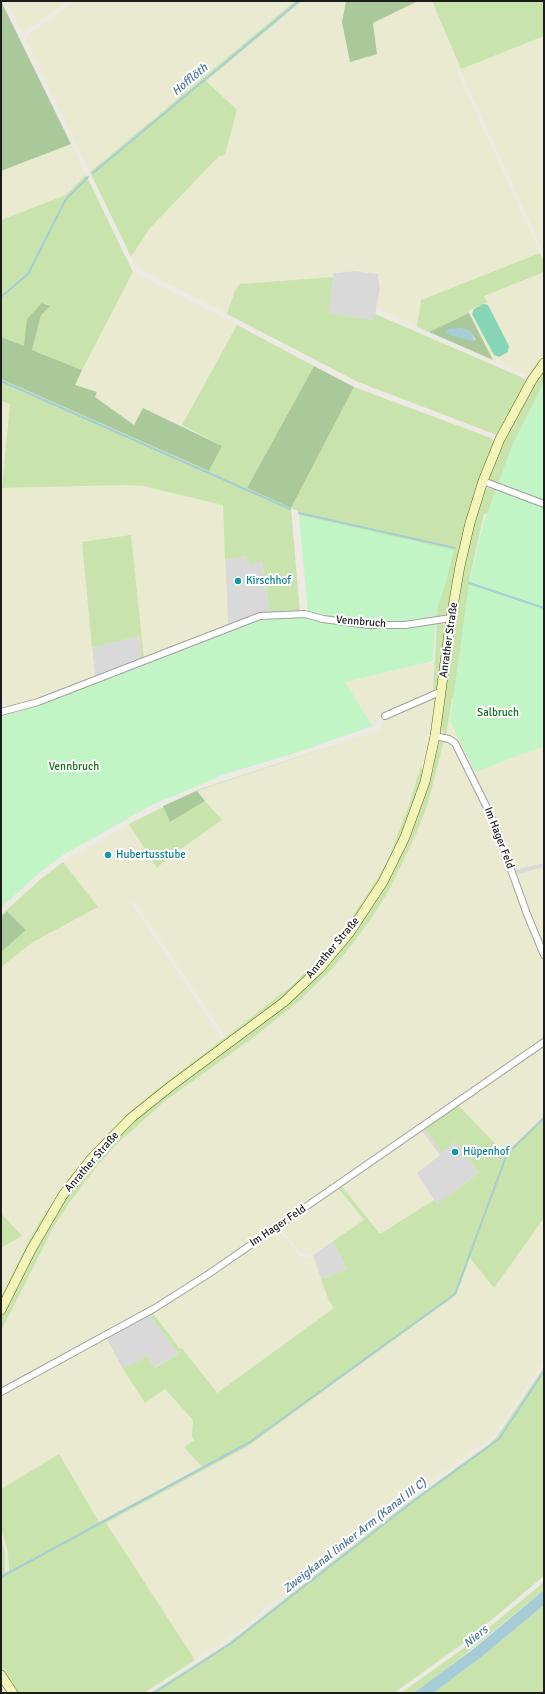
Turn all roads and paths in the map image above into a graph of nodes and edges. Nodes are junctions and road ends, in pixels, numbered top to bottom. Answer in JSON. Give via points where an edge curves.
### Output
{"nodes":[{"id":1,"x":544,"y":363,"type":"edge"},
{"id":2,"x":483,"y":481,"type":"junction"},
{"id":3,"x":544,"y":504,"type":"edge"},
{"id":4,"x":452,"y":618,"type":"junction"},
{"id":5,"x":442,"y":692,"type":"junction"},
{"id":6,"x":1,"y":712,"type":"edge"},
{"id":7,"x":385,"y":716,"type":"dead end"},
{"id":8,"x":435,"y":736,"type":"junction"},
{"id":9,"x":544,"y":955,"type":"edge"},
{"id":10,"x":544,"y":1042,"type":"edge"},
{"id":11,"x":1,"y":1310,"type":"edge"},
{"id":12,"x":1,"y":1392,"type":"edge"},
{"id":13,"x":1,"y":1675,"type":"edge"},
{"id":14,"x":13,"y":1693,"type":"edge"}],
"edges":[{"from":1,"to":2,"type":"main road","name":"Anrather Straße","via":[[500,439]]},
{"from":2,"to":3,"type":"street"},
{"from":2,"to":4,"type":"main road","name":"Anrather Straße","via":[[460,566]]},
{"from":4,"to":5,"type":"main road","name":"Anrather Straße"},
{"from":4,"to":6,"type":"street","name":"Vennbruch","via":[[405,625],[368,625],[306,614],[260,616],[38,702]]},
{"from":5,"to":7,"type":"street"},
{"from":5,"to":8,"type":"main road","name":"Anrather Straße"},
{"from":8,"to":9,"type":"street","name":"Im Hager Feld","via":[[455,742],[494,820]]},
{"from":8,"to":11,"type":"main road","name":"Anrather Straße","via":[[425,782],[405,837],[383,882],[350,932],[320,968],[284,1002],[159,1095],[131,1118],[91,1160],[63,1195],[31,1250]]},
{"from":10,"to":12,"type":"street","name":"Im Hager Feld","via":[[210,1273],[155,1308]]},
{"from":13,"to":14,"type":"main road"}]}
